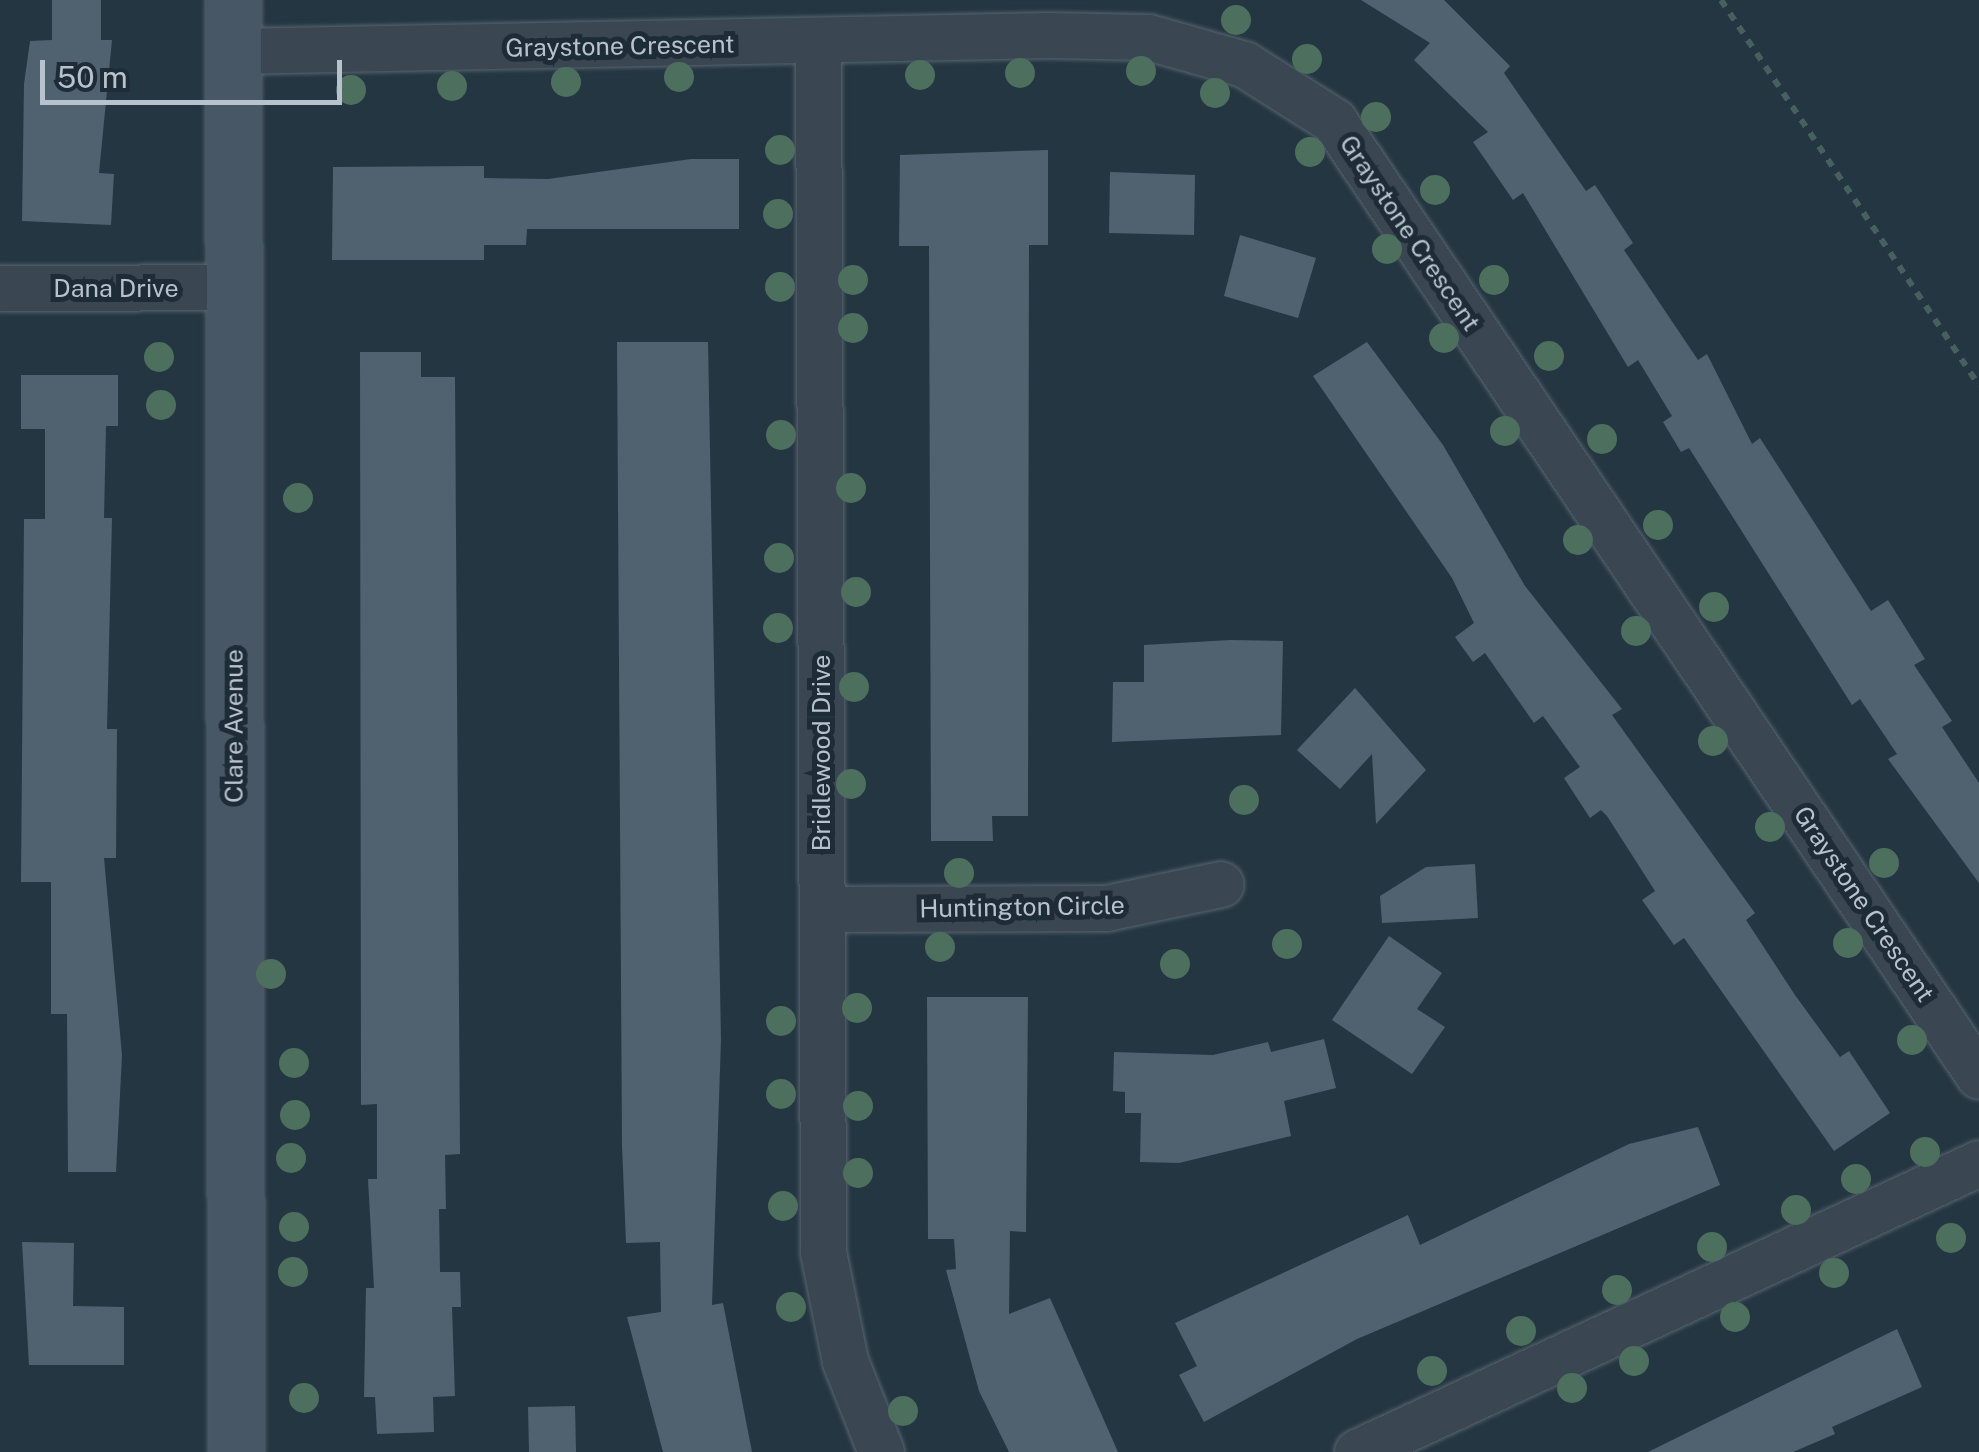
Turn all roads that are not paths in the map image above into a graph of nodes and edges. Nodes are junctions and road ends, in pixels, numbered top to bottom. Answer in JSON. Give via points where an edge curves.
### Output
{"nodes":[{"id":1,"x":1049,"y":17,"type":"edge"},
{"id":2,"x":233,"y":25,"type":"edge"},
{"id":3,"x":818,"y":44,"type":"junction"},
{"id":4,"x":233,"y":287,"type":"junction"},
{"id":5,"x":0,"y":288,"type":"edge"},
{"id":6,"x":1221,"y":884,"type":"dead end"},
{"id":7,"x":822,"y":909,"type":"junction"},
{"id":8,"x":1979,"y":1076,"type":"edge"},
{"id":9,"x":1979,"y":1164,"type":"edge"},
{"id":10,"x":236,"y":1452,"type":"edge"},
{"id":11,"x":881,"y":1452,"type":"edge"},
{"id":12,"x":1357,"y":1452,"type":"edge"}],
"edges":[{"from":1,"to":3,"type":"street","name":"Graystone Crescent"},
{"from":1,"to":8,"type":"street","name":"Graystone Crescent","via":[[1244,64],[1334,122]]},
{"from":2,"to":3,"type":"street","name":"Graystone Crescent"},
{"from":2,"to":4,"type":"street","name":"Clare Avenue"},
{"from":3,"to":7,"type":"street","name":"Bridlewood Drive"},
{"from":4,"to":5,"type":"street","name":"Dana Drive"},
{"from":4,"to":10,"type":"street","name":"Clare Avenue"},
{"from":6,"to":7,"type":"street","name":"Huntington Circle","via":[[1106,908]]},
{"from":7,"to":11,"type":"street","name":"Bridlewood Drive","via":[[823,1252],[845,1361]]},
{"from":9,"to":12,"type":"street"}]}
